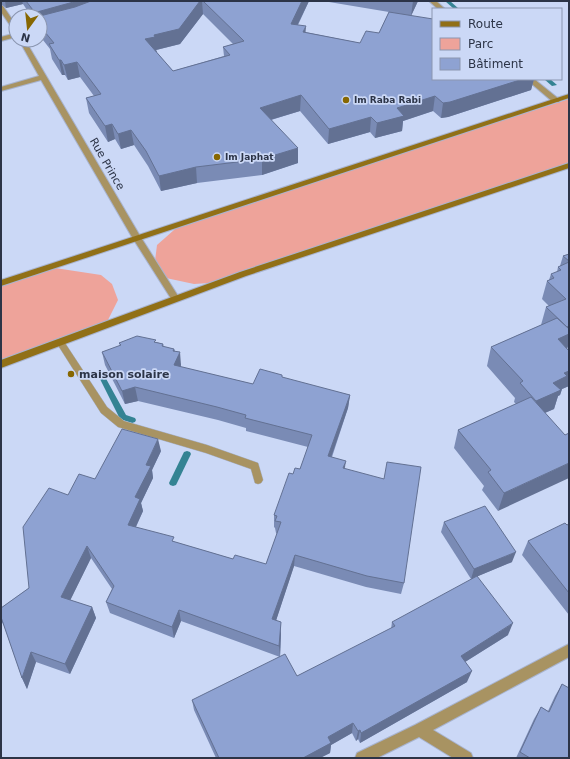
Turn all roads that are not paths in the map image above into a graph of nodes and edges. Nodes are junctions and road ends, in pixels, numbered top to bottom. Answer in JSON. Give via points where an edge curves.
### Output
{"nodes":[{"id":1,"x":432,"y":1,"type":"edge"},
{"id":2,"x":1,"y":7,"type":"edge"},
{"id":3,"x":441,"y":8,"type":"edge"},
{"id":4,"x":8,"y":18,"type":"edge"},
{"id":5,"x":27,"y":48,"type":"edge"},
{"id":6,"x":44,"y":77,"type":"junction"},
{"id":7,"x":531,"y":80,"type":"edge"},
{"id":8,"x":1,"y":89,"type":"edge"},
{"id":9,"x":569,"y":96,"type":"edge"},
{"id":10,"x":556,"y":100,"type":"junction"},
{"id":11,"x":569,"y":165,"type":"edge"},
{"id":12,"x":136,"y":237,"type":"junction"},
{"id":13,"x":1,"y":283,"type":"edge"},
{"id":14,"x":175,"y":298,"type":"junction"},
{"id":15,"x":60,"y":342,"type":"junction"},
{"id":16,"x":1,"y":364,"type":"edge"},
{"id":17,"x":258,"y":480,"type":"dead end"},
{"id":18,"x":569,"y":650,"type":"edge"},
{"id":19,"x":420,"y":730,"type":"junction"},
{"id":20,"x":362,"y":758,"type":"edge"},
{"id":21,"x":466,"y":758,"type":"edge"}],
"edges":[{"from":1,"to":3,"type":"street"},
{"from":2,"to":4,"type":"street"},
{"from":5,"to":6,"type":"street","name":"Rue Prince"},
{"from":6,"to":8,"type":"street"},
{"from":6,"to":12,"type":"street","name":"Rue Prince"},
{"from":7,"to":10,"type":"street"},
{"from":9,"to":10,"type":"main road"},
{"from":10,"to":12,"type":"main road"},
{"from":11,"to":14,"type":"main road"},
{"from":12,"to":13,"type":"main road"},
{"from":12,"to":14,"type":"street","name":"Rue Prince"},
{"from":14,"to":15,"type":"main road"},
{"from":15,"to":16,"type":"main road"},
{"from":15,"to":17,"type":"lane","via":[[104,410],[120,424],[255,466]]},
{"from":18,"to":19,"type":"street"},
{"from":19,"to":20,"type":"street"},
{"from":19,"to":21,"type":"street"}]}
